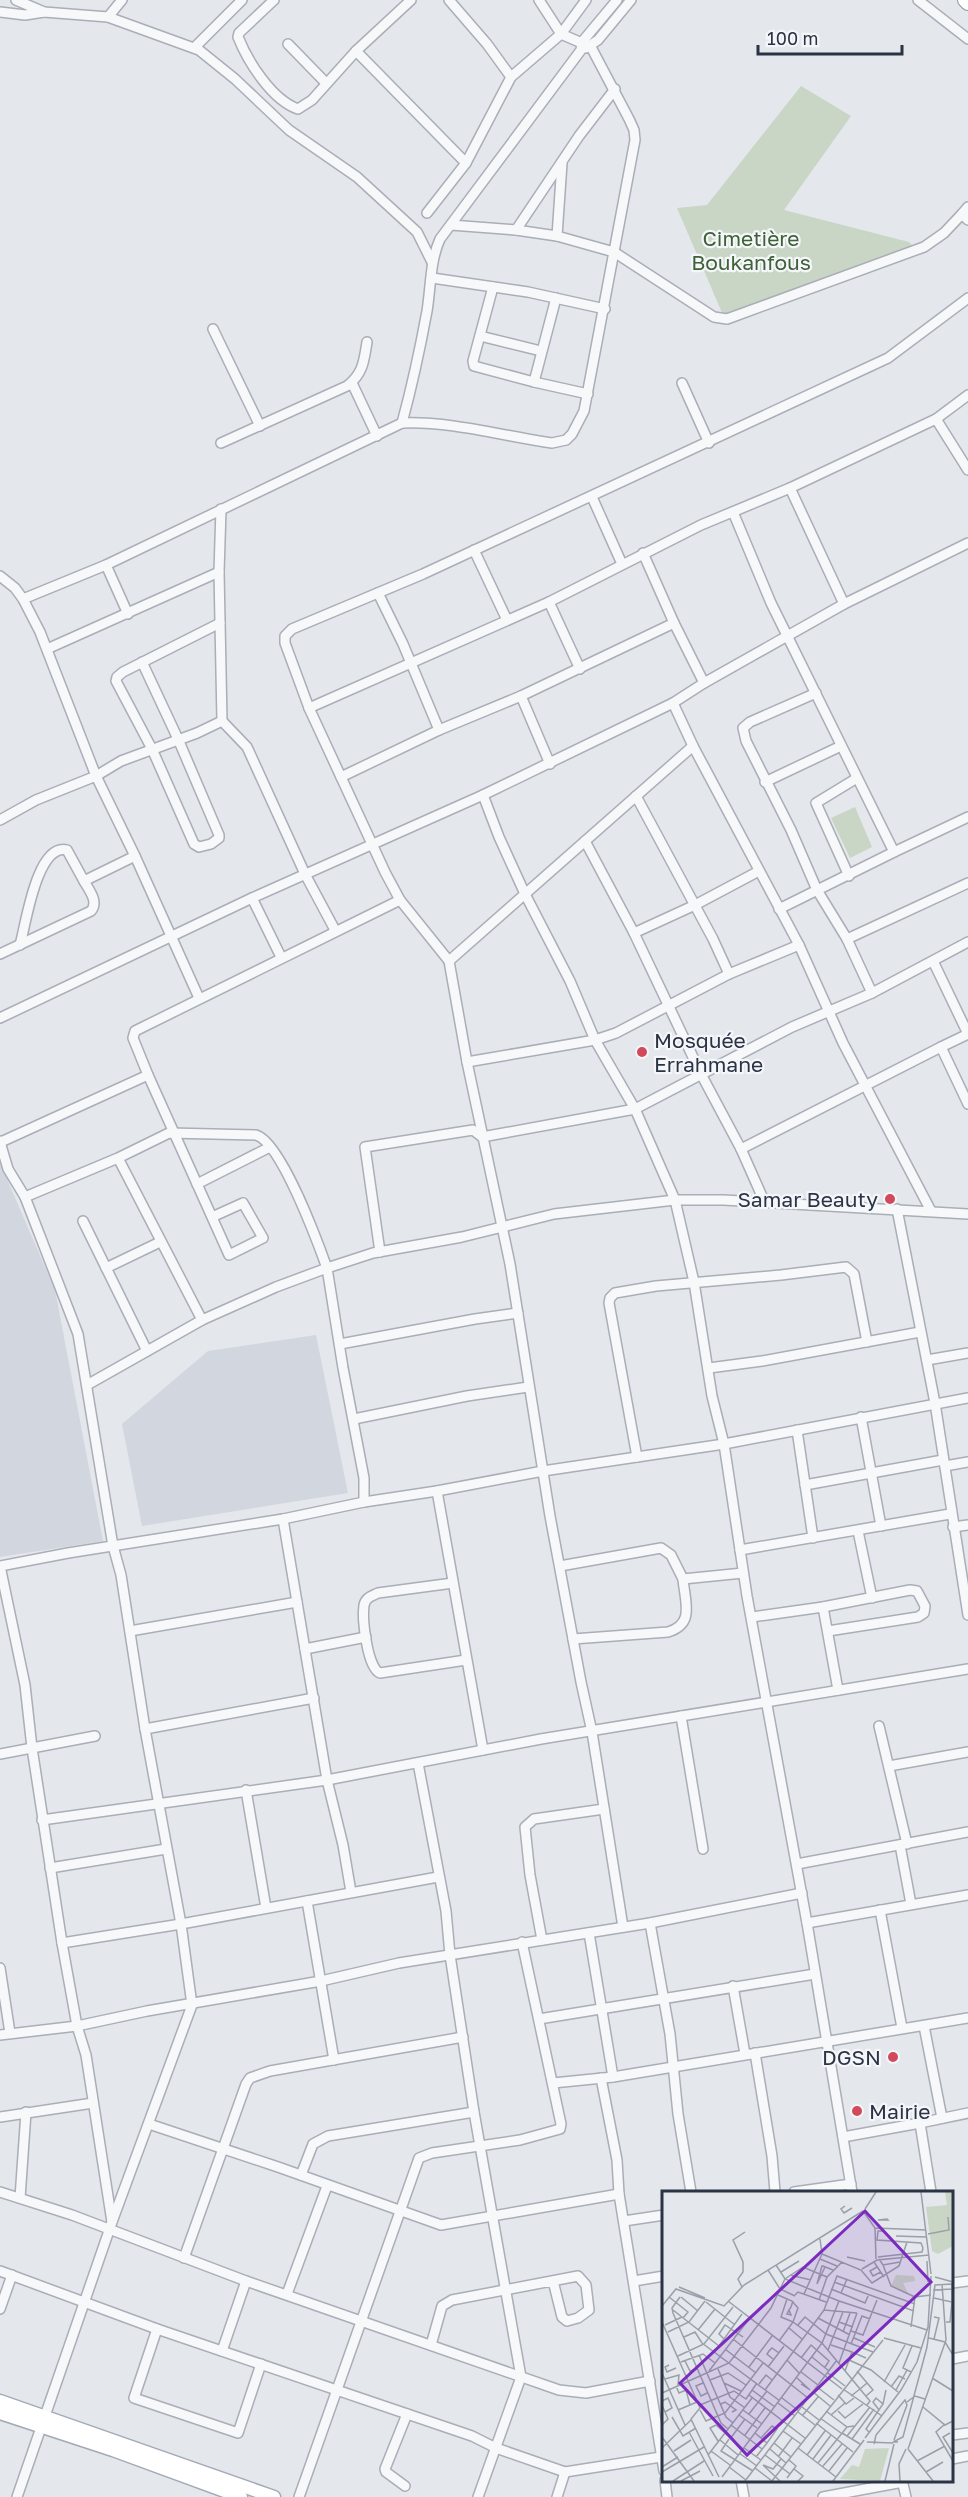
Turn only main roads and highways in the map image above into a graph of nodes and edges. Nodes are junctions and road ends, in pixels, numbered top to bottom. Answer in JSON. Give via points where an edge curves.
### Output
{"nodes":[{"id":1,"x":0,"y":2401,"type":"edge"},
{"id":2,"x":0,"y":2414,"type":"edge"},
{"id":3,"x":44,"y":2422,"type":"junction"},
{"id":4,"x":241,"y":2497,"type":"edge"},
{"id":5,"x":274,"y":2497,"type":"edge"}],
"edges":[{"from":1,"to":3,"type":"main road"},
{"from":2,"to":3,"type":"main road"},
{"from":3,"to":4,"type":"main road"},
{"from":3,"to":5,"type":"main road"}]}
